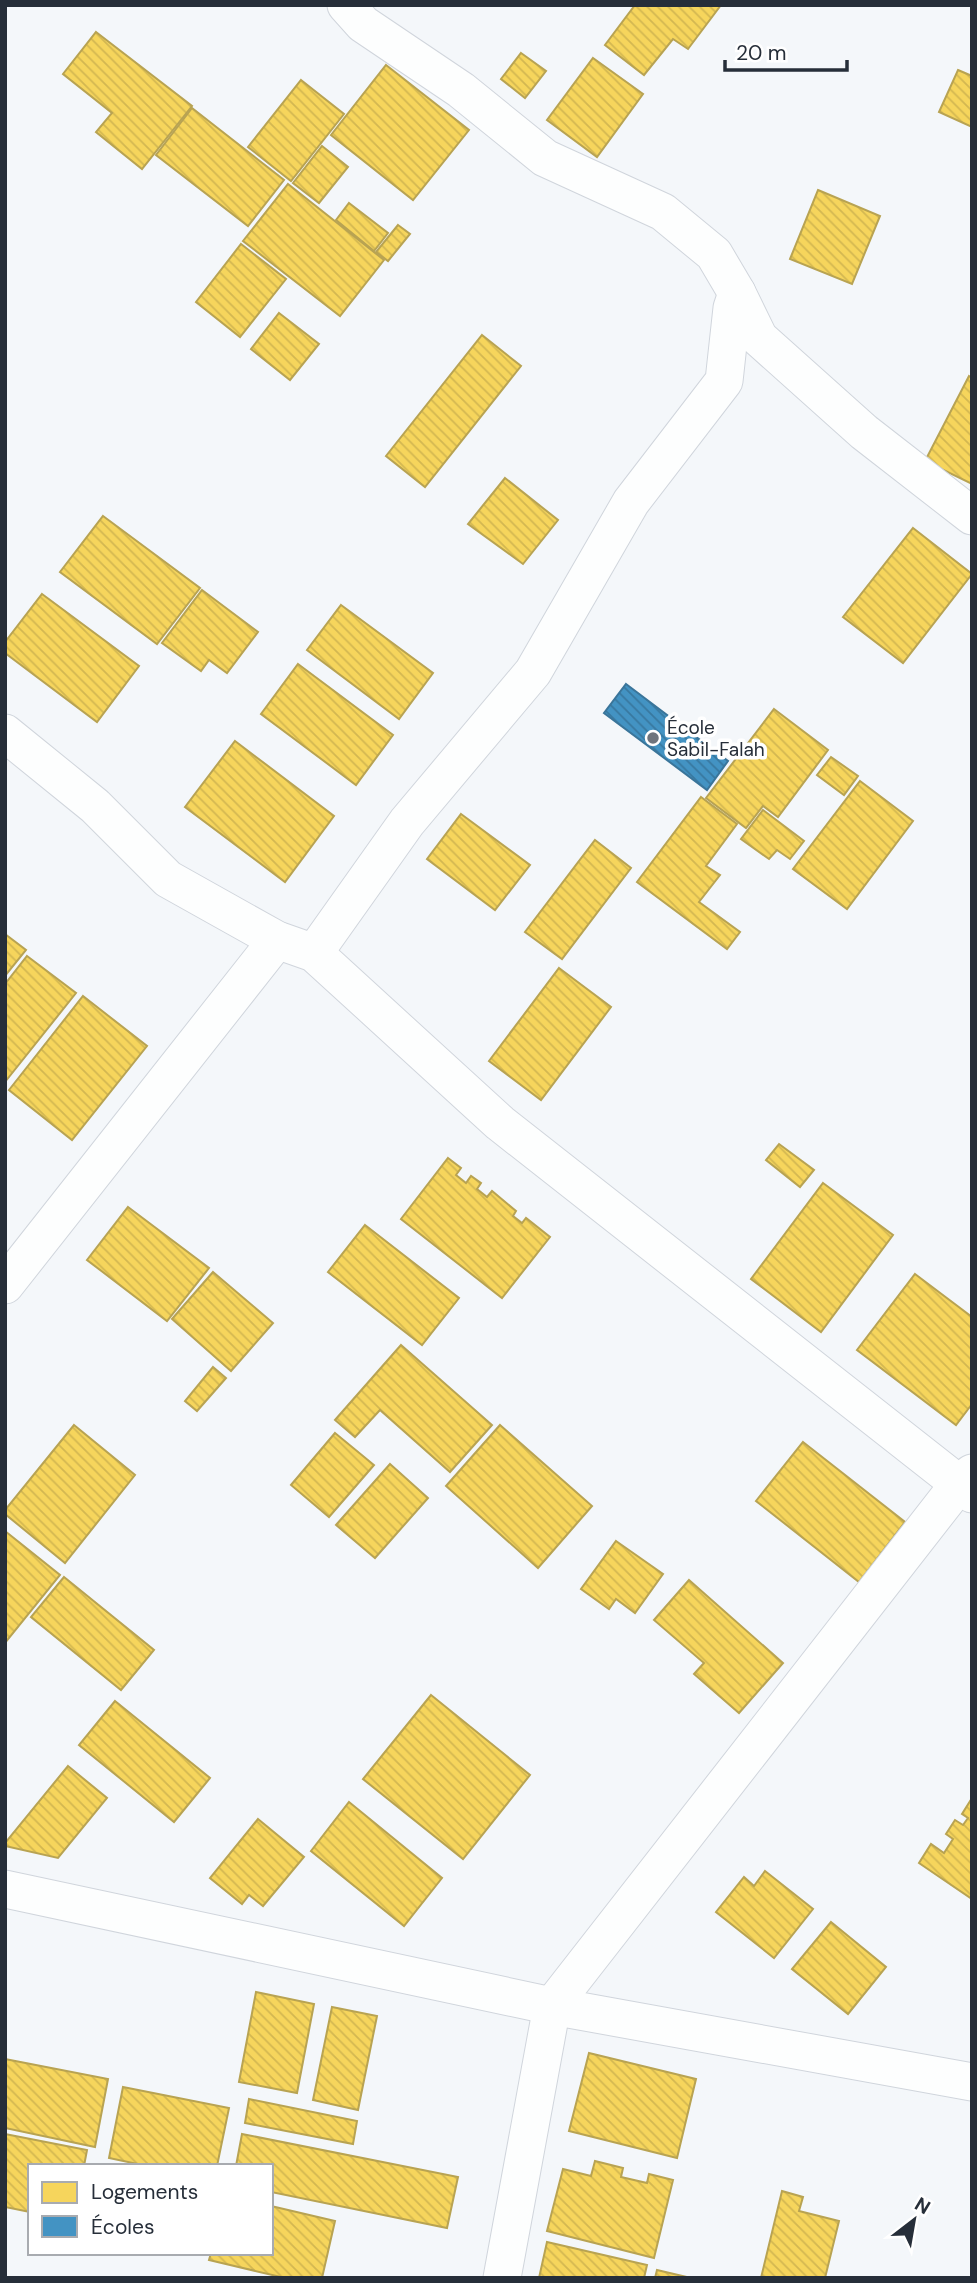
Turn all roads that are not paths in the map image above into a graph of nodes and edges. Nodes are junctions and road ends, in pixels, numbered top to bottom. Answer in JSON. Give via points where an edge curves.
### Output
{"nodes":[{"id":1,"x":346,"y":5,"type":"edge"},
{"id":2,"x":737,"y":293,"type":"junction"},
{"id":3,"x":972,"y":516,"type":"edge"},
{"id":4,"x":5,"y":733,"type":"edge"},
{"id":5,"x":277,"y":940,"type":"junction"},
{"id":6,"x":314,"y":953,"type":"junction"},
{"id":7,"x":5,"y":1285,"type":"edge"},
{"id":8,"x":967,"y":1483,"type":"edge"},
{"id":9,"x":5,"y":1889,"type":"edge"},
{"id":10,"x":552,"y":2006,"type":"junction"},
{"id":11,"x":972,"y":2082,"type":"edge"},
{"id":12,"x":502,"y":2278,"type":"edge"}],
"edges":[{"from":1,"to":2,"type":"street","via":[[363,24],[461,90],[545,158],[663,212],[714,254]]},
{"from":2,"to":3,"type":"street","via":[[759,338],[864,432]]},
{"from":2,"to":6,"type":"street","via":[[724,381],[631,502],[533,672],[407,822]]},
{"from":4,"to":5,"type":"street","via":[[95,806],[169,879]]},
{"from":5,"to":6,"type":"street"},
{"from":5,"to":7,"type":"street"},
{"from":6,"to":8,"type":"street","via":[[500,1123]]},
{"from":8,"to":10,"type":"street"},
{"from":9,"to":10,"type":"street"},
{"from":10,"to":11,"type":"street"},
{"from":10,"to":12,"type":"street"}]}
